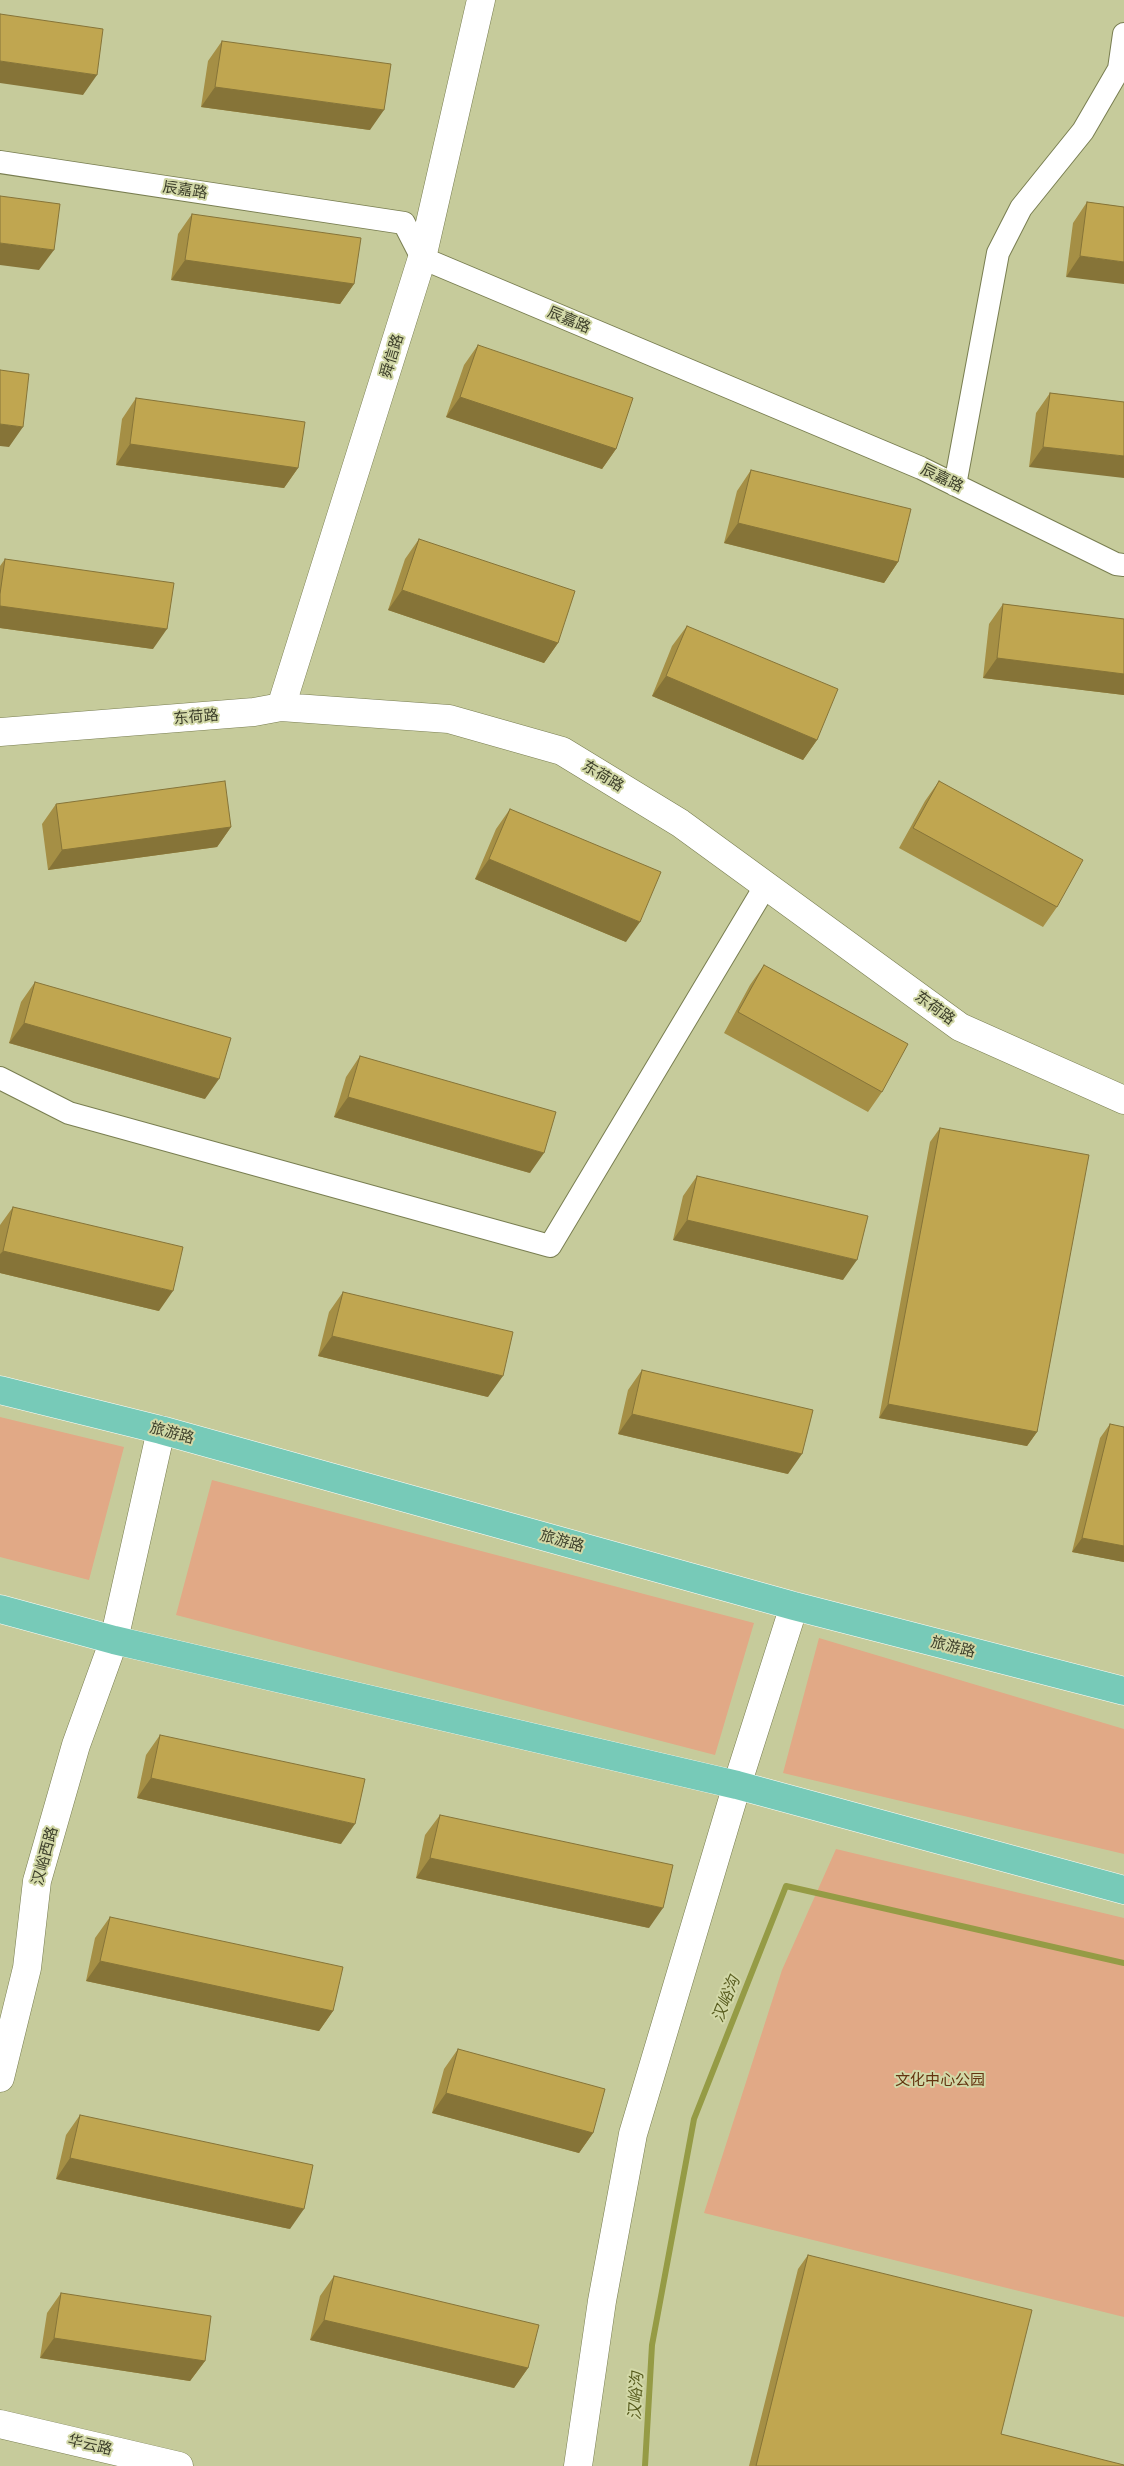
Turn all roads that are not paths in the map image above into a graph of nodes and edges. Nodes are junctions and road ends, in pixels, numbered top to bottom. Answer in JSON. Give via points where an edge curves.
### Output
{"nodes":[{"id":1,"x":481,"y":0,"type":"edge"},
{"id":2,"x":1124,"y":34,"type":"edge"},
{"id":3,"x":0,"y":162,"type":"edge"},
{"id":4,"x":422,"y":258,"type":"junction"},
{"id":5,"x":955,"y":485,"type":"junction"},
{"id":6,"x":1124,"y":565,"type":"edge"},
{"id":7,"x":281,"y":706,"type":"junction"},
{"id":8,"x":0,"y":732,"type":"edge"},
{"id":9,"x":766,"y":885,"type":"junction"},
{"id":10,"x":0,"y":1078,"type":"edge"},
{"id":11,"x":1124,"y":1100,"type":"edge"},
{"id":12,"x":0,"y":1390,"type":"edge"},
{"id":13,"x":161,"y":1430,"type":"junction"},
{"id":14,"x":794,"y":1606,"type":"junction"},
{"id":15,"x":0,"y":1609,"type":"edge"},
{"id":16,"x":114,"y":1640,"type":"junction"},
{"id":17,"x":1124,"y":1691,"type":"edge"},
{"id":18,"x":737,"y":1785,"type":"junction"},
{"id":19,"x":1124,"y":1890,"type":"edge"},
{"id":20,"x":0,"y":2078,"type":"edge"},
{"id":21,"x":0,"y":2424,"type":"edge"},
{"id":22,"x":179,"y":2466,"type":"edge"},
{"id":23,"x":578,"y":2466,"type":"edge"}],
"edges":[{"from":1,"to":4,"type":"street","name":"舜信路"},
{"from":2,"to":5,"type":"street","via":[[1119,69],[1083,131],[1021,208],[998,253]]},
{"from":3,"to":4,"type":"street","name":"辰嘉路","via":[[404,223]]},
{"from":4,"to":5,"type":"street","name":"辰嘉路"},
{"from":4,"to":7,"type":"street","name":"舜信路"},
{"from":5,"to":6,"type":"street","name":"辰嘉路","via":[[1116,564]]},
{"from":7,"to":8,"type":"street","name":"东荷路","via":[[254,712]]},
{"from":7,"to":9,"type":"street","name":"东荷路","via":[[449,719],[562,751],[680,823]]},
{"from":9,"to":10,"type":"street","via":[[550,1246],[69,1113]]},
{"from":9,"to":11,"type":"street","name":"东荷路","via":[[960,1027]]},
{"from":12,"to":13,"type":"main road","name":"旅游路"},
{"from":13,"to":14,"type":"main road","name":"旅游路"},
{"from":13,"to":16,"type":"street","name":"汉峪西路"},
{"from":14,"to":17,"type":"main road","name":"旅游路"},
{"from":14,"to":18,"type":"street"},
{"from":15,"to":16,"type":"main road"},
{"from":16,"to":18,"type":"main road"},
{"from":16,"to":20,"type":"street","name":"汉峪西路","via":[[76,1745],[37,1881],[28,1968]]},
{"from":18,"to":19,"type":"main road"},
{"from":18,"to":23,"type":"street","via":[[633,2134],[602,2301]]},
{"from":21,"to":22,"type":"street","name":"华云路"}]}
